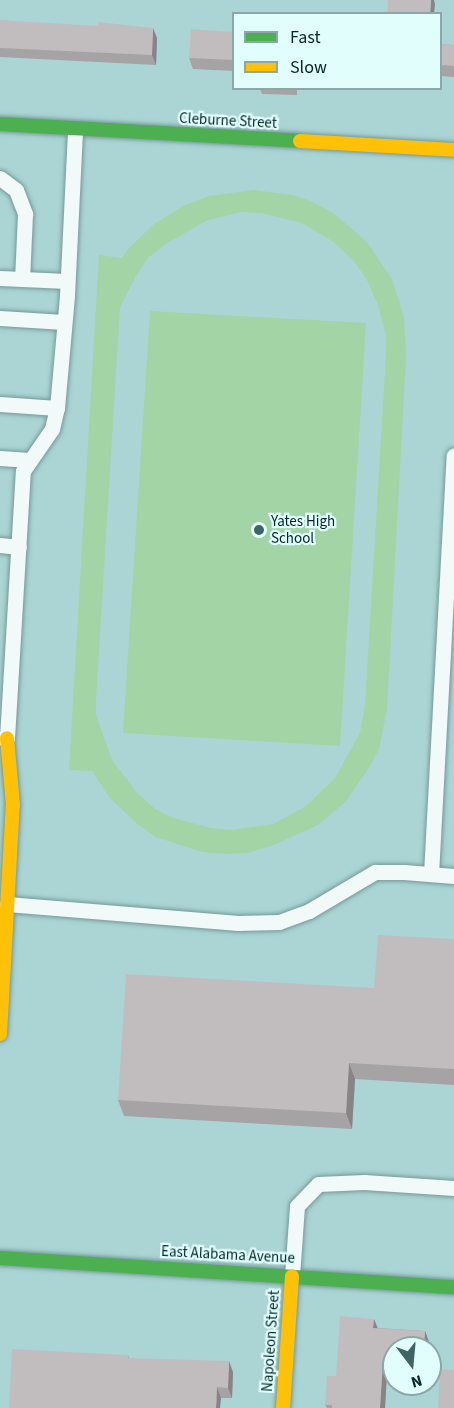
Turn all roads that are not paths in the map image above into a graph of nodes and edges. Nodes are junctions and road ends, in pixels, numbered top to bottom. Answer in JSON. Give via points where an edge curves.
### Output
{"nodes":[{"id":1,"x":0,"y":124,"type":"edge"},
{"id":2,"x":75,"y":129,"type":"junction"},
{"id":3,"x":454,"y":150,"type":"edge"},
{"id":4,"x":0,"y":178,"type":"edge"},
{"id":5,"x":0,"y":278,"type":"edge"},
{"id":6,"x":22,"y":279,"type":"junction"},
{"id":7,"x":67,"y":281,"type":"junction"},
{"id":8,"x":0,"y":318,"type":"edge"},
{"id":9,"x":64,"y":322,"type":"junction"},
{"id":10,"x":0,"y":404,"type":"edge"},
{"id":11,"x":57,"y":408,"type":"junction"},
{"id":12,"x":454,"y":456,"type":"edge"},
{"id":13,"x":0,"y":458,"type":"edge"},
{"id":14,"x":30,"y":460,"type":"junction"},
{"id":15,"x":0,"y":546,"type":"edge"},
{"id":16,"x":19,"y":547,"type":"junction"},
{"id":17,"x":5,"y":684,"type":"edge"},
{"id":18,"x":4,"y":738,"type":"edge"},
{"id":19,"x":5,"y":859,"type":"edge"},
{"id":20,"x":431,"y":874,"type":"junction"},
{"id":21,"x":454,"y":876,"type":"edge"},
{"id":22,"x":7,"y":904,"type":"junction"},
{"id":23,"x":0,"y":1034,"type":"edge"},
{"id":24,"x":454,"y":1188,"type":"edge"},
{"id":25,"x":0,"y":1258,"type":"edge"},
{"id":26,"x":292,"y":1276,"type":"junction"},
{"id":27,"x":454,"y":1287,"type":"edge"},
{"id":28,"x":283,"y":1408,"type":"edge"}],
"edges":[{"from":1,"to":2,"type":"street","name":"Cleburne Street"},
{"from":2,"to":3,"type":"street","name":"Cleburne Street"},
{"from":2,"to":7,"type":"lane"},
{"from":4,"to":6,"type":"lane","via":[[16,190],[25,214]]},
{"from":5,"to":6,"type":"lane"},
{"from":6,"to":7,"type":"lane"},
{"from":7,"to":9,"type":"lane"},
{"from":8,"to":9,"type":"lane"},
{"from":9,"to":11,"type":"lane"},
{"from":10,"to":11,"type":"lane"},
{"from":11,"to":14,"type":"lane","via":[[52,429]]},
{"from":12,"to":20,"type":"lane"},
{"from":13,"to":14,"type":"lane"},
{"from":14,"to":16,"type":"lane","via":[[23,471]]},
{"from":15,"to":16,"type":"lane"},
{"from":16,"to":17,"type":"lane"},
{"from":17,"to":18,"type":"lane"},
{"from":18,"to":19,"type":"street","via":[[13,805]]},
{"from":19,"to":22,"type":"street"},
{"from":20,"to":21,"type":"lane"},
{"from":20,"to":22,"type":"lane","via":[[375,873],[309,911],[279,922],[238,923]]},
{"from":22,"to":23,"type":"street"},
{"from":24,"to":26,"type":"lane","via":[[364,1182],[318,1184],[297,1206]]},
{"from":25,"to":26,"type":"street","name":"East Alabama Avenue"},
{"from":26,"to":27,"type":"street","name":"East Alabama Avenue"},
{"from":26,"to":28,"type":"street","name":"Napoleon Street"}]}
